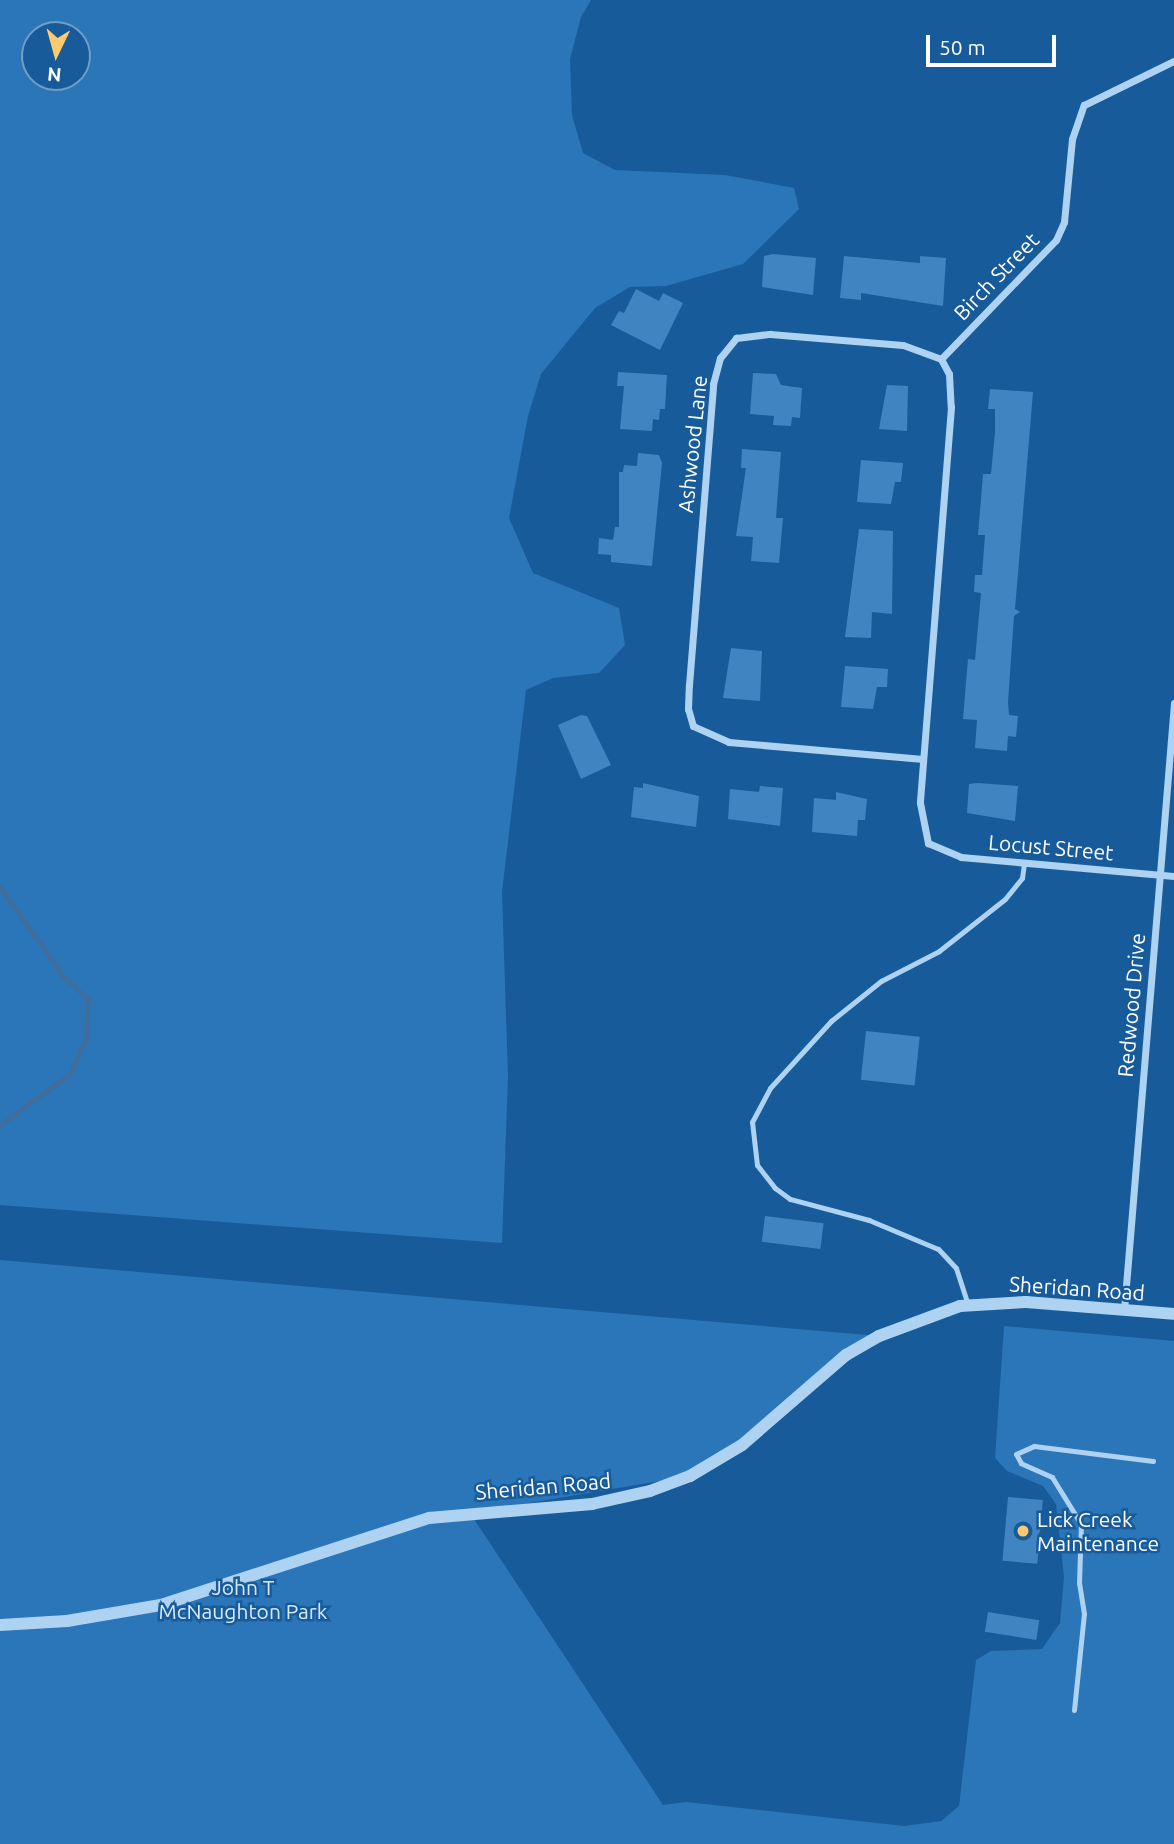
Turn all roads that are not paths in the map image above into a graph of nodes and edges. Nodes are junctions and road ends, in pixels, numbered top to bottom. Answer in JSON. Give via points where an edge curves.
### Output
{"nodes":[{"id":1,"x":1174,"y":61,"type":"edge"},
{"id":2,"x":941,"y":359,"type":"junction"},
{"id":3,"x":1174,"y":703,"type":"edge"},
{"id":4,"x":923,"y":759,"type":"junction"},
{"id":5,"x":1024,"y":863,"type":"junction"},
{"id":6,"x":1160,"y":874,"type":"junction"},
{"id":7,"x":1174,"y":876,"type":"edge"},
{"id":8,"x":968,"y":1305,"type":"junction"},
{"id":9,"x":1124,"y":1310,"type":"junction"},
{"id":10,"x":1174,"y":1314,"type":"edge"},
{"id":11,"x":1153,"y":1461,"type":"dead end"},
{"id":12,"x":0,"y":1625,"type":"edge"},
{"id":13,"x":1074,"y":1710,"type":"dead end"}],
"edges":[{"from":1,"to":2,"type":"street","name":"Birch Street","via":[[1084,105],[1072,139],[1064,222],[1056,240]]},
{"from":2,"to":4,"type":"street","via":[[951,381],[951,400]]},
{"from":2,"to":4,"type":"street","name":"Ashwood Lane","via":[[903,345],[770,334],[736,338],[725,348],[713,384],[688,698],[693,726],[716,739]]},
{"from":3,"to":6,"type":"street","name":"Redwood Drive"},
{"from":4,"to":5,"type":"street","name":"Locust Street","via":[[920,814],[928,843],[950,855]]},
{"from":5,"to":6,"type":"street","name":"Locust Street"},
{"from":5,"to":8,"type":"lane","via":[[1016,888],[961,935],[881,981],[831,1021],[770,1088],[752,1122],[757,1165],[775,1188],[812,1207],[869,1220],[937,1249],[956,1268]]},
{"from":6,"to":7,"type":"street","name":"Locust Street"},
{"from":6,"to":9,"type":"street","name":"Redwood Drive"},
{"from":8,"to":9,"type":"street","name":"Sheridan Road","via":[[1026,1302]]},
{"from":8,"to":12,"type":"street","name":"Sheridan Road","via":[[927,1315],[846,1355],[742,1445],[690,1476],[650,1491],[592,1504],[429,1518],[161,1605],[67,1621]]},
{"from":9,"to":10,"type":"street","name":"Sheridan Road"},
{"from":11,"to":13,"type":"lane","via":[[1034,1446],[1016,1454],[1021,1463],[1052,1477],[1081,1524],[1079,1583],[1084,1614]]}]}
